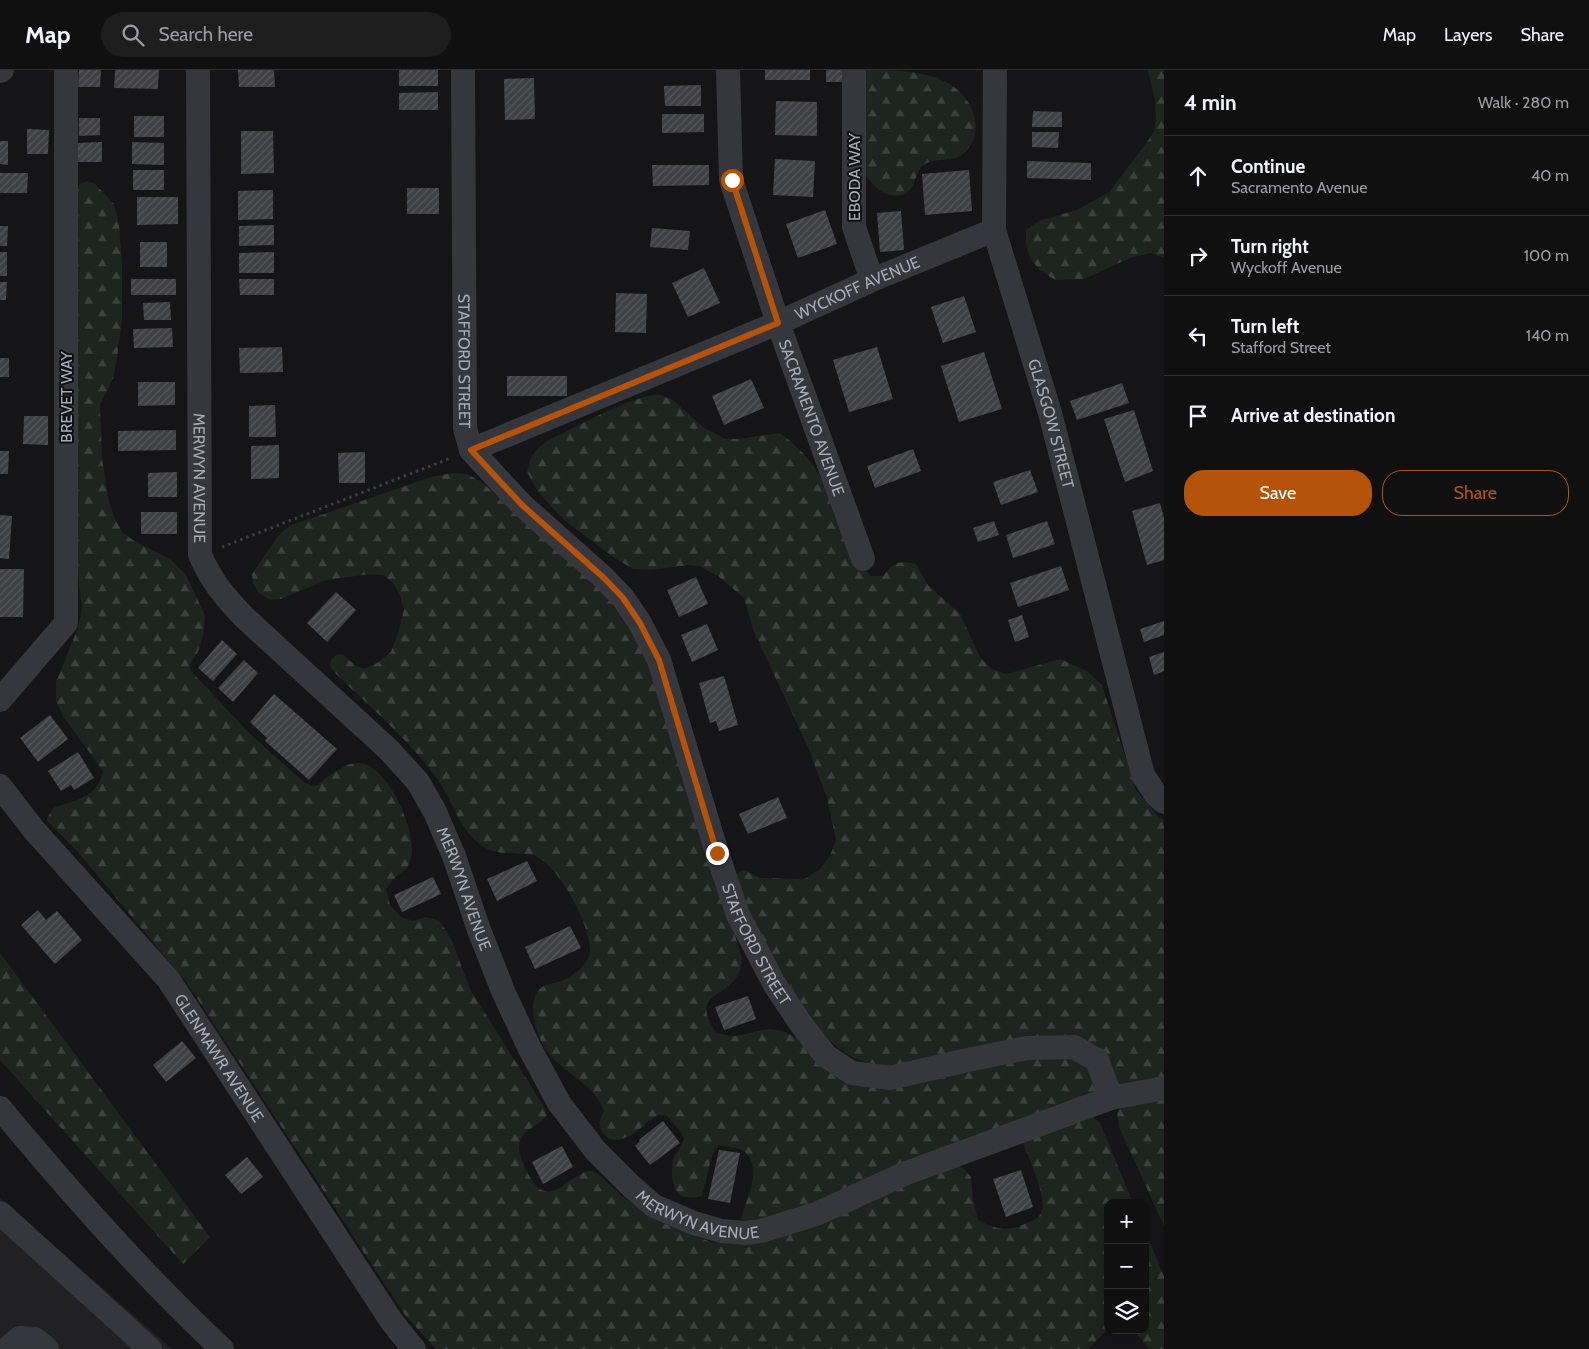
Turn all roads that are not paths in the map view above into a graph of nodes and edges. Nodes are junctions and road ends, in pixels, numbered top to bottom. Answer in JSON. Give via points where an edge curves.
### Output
{"nodes":[{"id":1,"x":66,"y":70,"type":"edge"},
{"id":2,"x":198,"y":70,"type":"edge"},
{"id":3,"x":463,"y":70,"type":"edge"},
{"id":4,"x":728,"y":70,"type":"edge"},
{"id":5,"x":854,"y":70,"type":"edge"},
{"id":6,"x":996,"y":70,"type":"edge"},
{"id":7,"x":994,"y":230,"type":"junction"},
{"id":8,"x":872,"y":280,"type":"junction"},
{"id":9,"x":778,"y":323,"type":"junction"},
{"id":10,"x":471,"y":450,"type":"junction"},
{"id":11,"x":863,"y":559,"type":"dead end"},
{"id":12,"x":0,"y":700,"type":"edge"},
{"id":13,"x":0,"y":786,"type":"edge"},
{"id":14,"x":1164,"y":802,"type":"edge"},
{"id":15,"x":1164,"y":1088,"type":"edge"},
{"id":16,"x":1111,"y":1098,"type":"junction"},
{"id":17,"x":0,"y":1108,"type":"edge"},
{"id":18,"x":0,"y":1213,"type":"edge"},
{"id":19,"x":7,"y":1349,"type":"edge"},
{"id":20,"x":47,"y":1349,"type":"edge"},
{"id":21,"x":150,"y":1349,"type":"edge"},
{"id":22,"x":222,"y":1349,"type":"edge"},
{"id":23,"x":414,"y":1349,"type":"edge"}],
"edges":[{"from":1,"to":12,"type":"street","name":"BREVET WAY","via":[[66,623]]},
{"from":2,"to":16,"type":"street","name":"MERWYN AVENUE","via":[[200,555],[210,576],[238,611],[389,750],[418,782],[454,856],[479,930],[529,1047],[559,1102],[595,1150],[654,1206],[694,1223],[746,1234],[816,1214],[904,1174]]},
{"from":3,"to":10,"type":"street","name":"STAFFORD STREET","via":[[465,428]]},
{"from":4,"to":9,"type":"street","name":"SACRAMENTO AVENUE","via":[[732,180]]},
{"from":5,"to":8,"type":"street","name":"EBODA WAY","via":[[854,227]]},
{"from":6,"to":7,"type":"street","name":"GLASGOW STREET"},
{"from":7,"to":8,"type":"street","name":"WYCKOFF AVENUE"},
{"from":7,"to":14,"type":"street","name":"GLASGOW STREET","via":[[1050,413],[1143,775]]},
{"from":8,"to":9,"type":"street","name":"WYCKOFF AVENUE"},
{"from":9,"to":10,"type":"street","name":"WYCKOFF AVENUE"},
{"from":9,"to":11,"type":"street","name":"SACRAMENTO AVENUE"},
{"from":10,"to":16,"type":"street","name":"STAFFORD STREET","via":[[522,505],[604,578],[640,623],[659,660],[738,915],[775,985],[826,1056],[852,1073],[890,1078],[1027,1048],[1074,1047],[1097,1060]]},
{"from":13,"to":23,"type":"street","name":"GLENMAWR AVENUE","via":[[34,830],[168,980],[392,1322]]},
{"from":15,"to":16,"type":"street","name":"MERWYN AVENUE"},
{"from":17,"to":22,"type":"street","via":[[67,1190]]},
{"from":18,"to":21,"type":"street"},
{"from":19,"to":20,"type":"street","via":[[20,1338],[35,1339]]}]}
